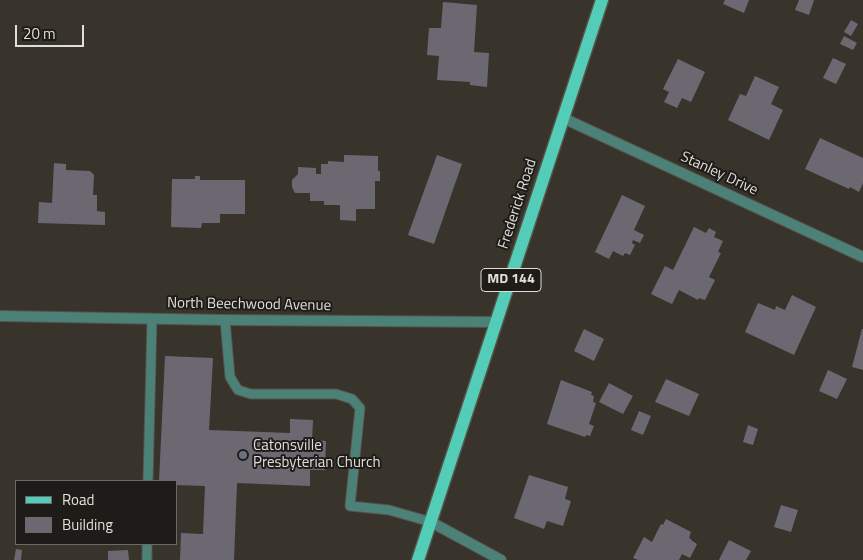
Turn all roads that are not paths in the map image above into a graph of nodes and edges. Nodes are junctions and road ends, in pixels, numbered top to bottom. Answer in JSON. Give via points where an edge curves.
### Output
{"nodes":[{"id":1,"x":602,"y":0,"type":"edge"},
{"id":2,"x":563,"y":118,"type":"junction"},
{"id":3,"x":863,"y":257,"type":"edge"},
{"id":4,"x":0,"y":316,"type":"edge"},
{"id":5,"x":152,"y":319,"type":"junction"},
{"id":6,"x":225,"y":320,"type":"junction"},
{"id":7,"x":497,"y":322,"type":"junction"},
{"id":8,"x":148,"y":480,"type":"edge"},
{"id":9,"x":431,"y":522,"type":"junction"},
{"id":10,"x":147,"y":545,"type":"edge"},
{"id":11,"x":146,"y":560,"type":"edge"},
{"id":12,"x":418,"y":560,"type":"edge"},
{"id":13,"x":502,"y":560,"type":"edge"}],
"edges":[{"from":1,"to":2,"type":"main road","name":"Frederick Road","number":"MD 144"},
{"from":2,"to":3,"type":"street","name":"Stanley Drive"},
{"from":2,"to":7,"type":"main road","name":"Frederick Road","number":"MD 144"},
{"from":4,"to":5,"type":"street","name":"North Beechwood Avenue"},
{"from":5,"to":6,"type":"street","name":"North Beechwood Avenue"},
{"from":5,"to":8,"type":"lane"},
{"from":6,"to":7,"type":"street","name":"North Beechwood Avenue"},
{"from":6,"to":9,"type":"lane","via":[[230,377],[238,390],[251,394],[336,394],[352,399],[360,408],[350,506],[389,510]]},
{"from":7,"to":9,"type":"main road","name":"Frederick Road","number":"MD 144"},
{"from":9,"to":12,"type":"main road","name":"Frederick Road","number":"MD 144"},
{"from":9,"to":13,"type":"street"},
{"from":10,"to":11,"type":"lane"}]}
